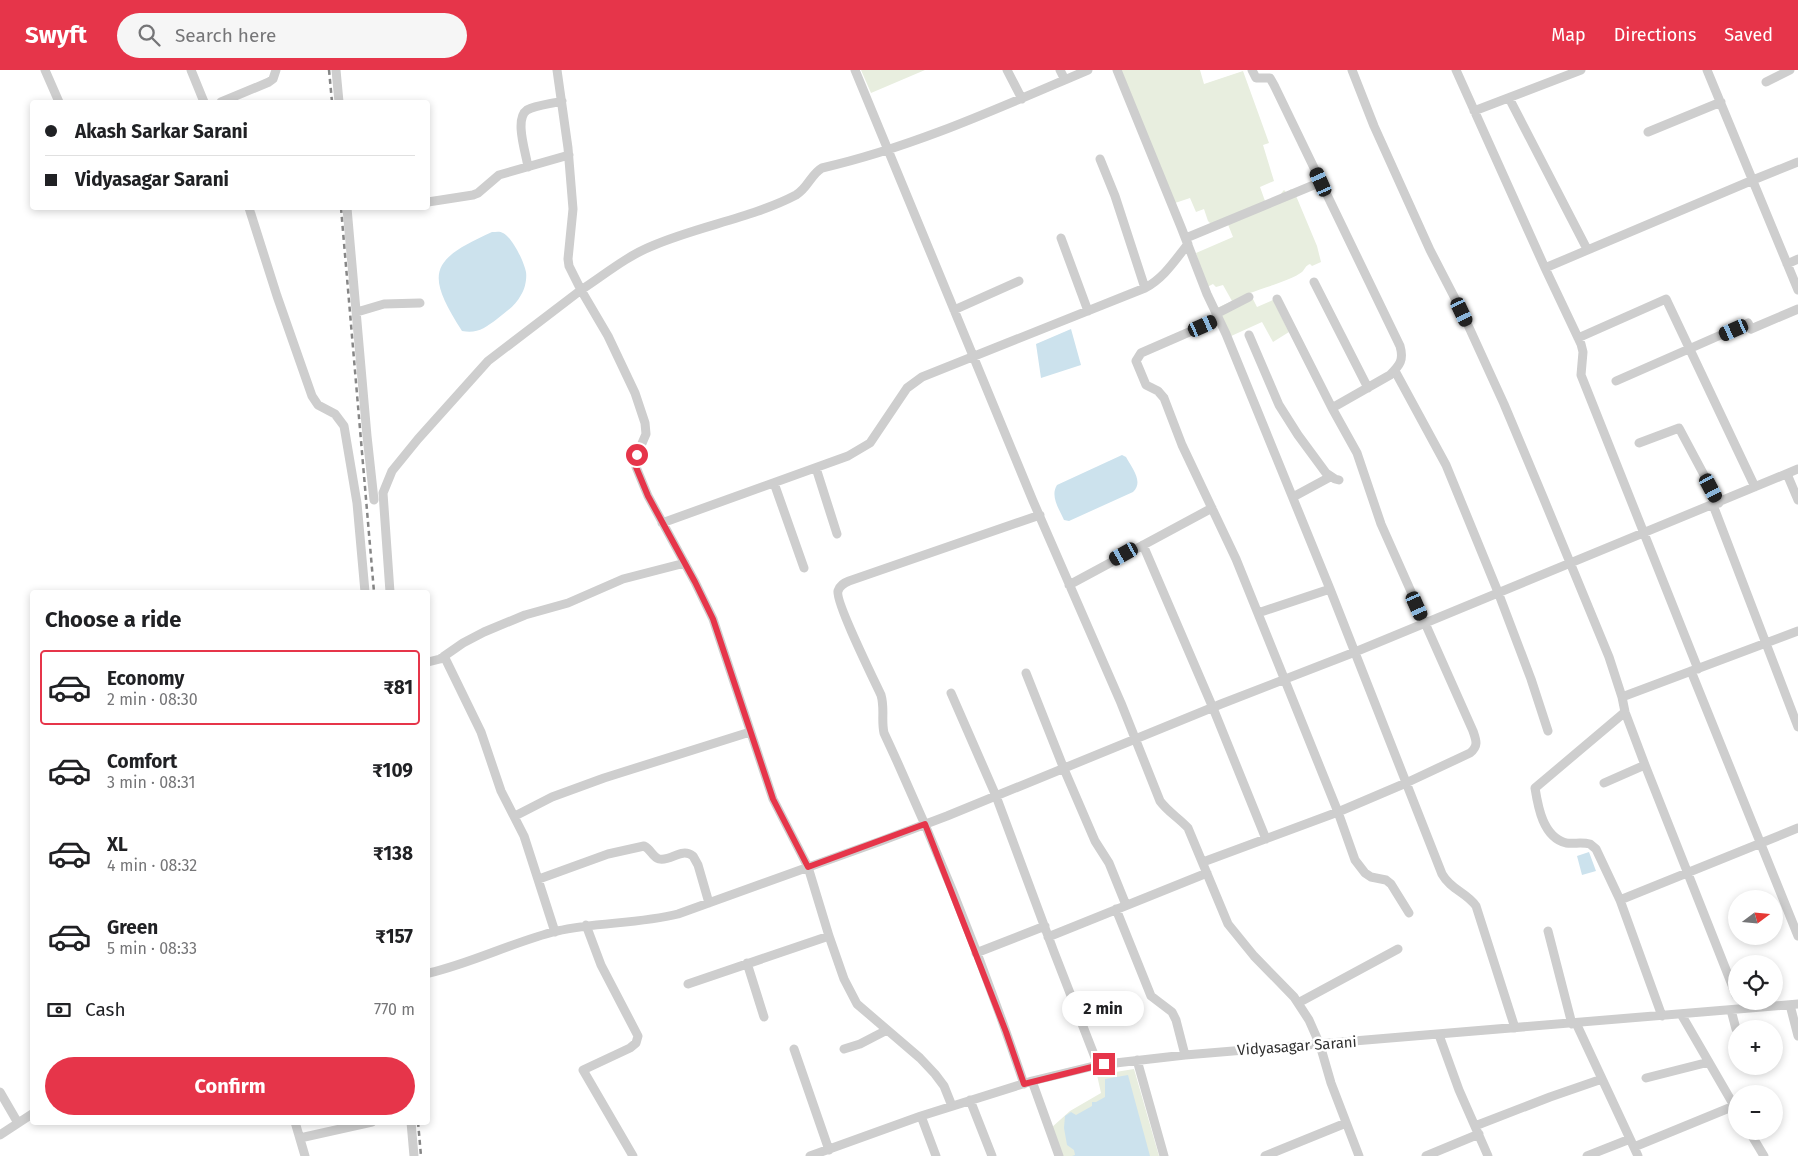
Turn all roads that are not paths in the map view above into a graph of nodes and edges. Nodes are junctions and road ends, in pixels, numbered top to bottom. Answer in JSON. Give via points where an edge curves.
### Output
{"nodes":[{"id":1,"x":45,"y":70,"type":"edge"},
{"id":2,"x":191,"y":70,"type":"edge"},
{"id":3,"x":276,"y":70,"type":"edge"},
{"id":4,"x":336,"y":70,"type":"edge"},
{"id":5,"x":557,"y":70,"type":"edge"},
{"id":6,"x":855,"y":70,"type":"edge"},
{"id":7,"x":1007,"y":70,"type":"edge"},
{"id":8,"x":1060,"y":70,"type":"edge"},
{"id":9,"x":1088,"y":70,"type":"edge"},
{"id":10,"x":1116,"y":70,"type":"edge"},
{"id":11,"x":1252,"y":70,"type":"edge"},
{"id":12,"x":1352,"y":70,"type":"edge"},
{"id":13,"x":1456,"y":70,"type":"edge"},
{"id":14,"x":1581,"y":70,"type":"edge"},
{"id":15,"x":1707,"y":70,"type":"edge"},
{"id":16,"x":1790,"y":70,"type":"edge"},
{"id":17,"x":1064,"y":80,"type":"junction"},
{"id":18,"x":1766,"y":82,"type":"dead end"},
{"id":19,"x":1509,"y":98,"type":"junction"},
{"id":20,"x":1022,"y":99,"type":"junction"},
{"id":21,"x":58,"y":100,"type":"edge"},
{"id":22,"x":203,"y":100,"type":"edge"},
{"id":23,"x":226,"y":100,"type":"edge"},
{"id":24,"x":339,"y":100,"type":"edge"},
{"id":25,"x":562,"y":102,"type":"junction"},
{"id":26,"x":1721,"y":102,"type":"junction"},
{"id":27,"x":1474,"y":112,"type":"junction"},
{"id":28,"x":1648,"y":132,"type":"dead end"},
{"id":29,"x":889,"y":150,"type":"junction"},
{"id":30,"x":569,"y":155,"type":"junction"},
{"id":31,"x":1100,"y":159,"type":"dead end"},
{"id":32,"x":1798,"y":162,"type":"edge"},
{"id":33,"x":528,"y":167,"type":"junction"},
{"id":34,"x":1753,"y":180,"type":"junction"},
{"id":35,"x":1321,"y":182,"type":"junction"},
{"id":36,"x":430,"y":202,"type":"edge"},
{"id":37,"x":251,"y":210,"type":"edge"},
{"id":38,"x":348,"y":210,"type":"edge"},
{"id":39,"x":1061,"y":238,"type":"dead end"},
{"id":40,"x":1187,"y":241,"type":"junction"},
{"id":41,"x":1587,"y":249,"type":"junction"},
{"id":42,"x":1798,"y":260,"type":"edge"},
{"id":43,"x":1787,"y":264,"type":"junction"},
{"id":44,"x":1545,"y":268,"type":"junction"},
{"id":45,"x":1019,"y":281,"type":"dead end"},
{"id":46,"x":1314,"y":282,"type":"dead end"},
{"id":47,"x":1145,"y":288,"type":"junction"},
{"id":48,"x":581,"y":290,"type":"junction"},
{"id":49,"x":1798,"y":290,"type":"edge"},
{"id":50,"x":1249,"y":297,"type":"dead end"},
{"id":51,"x":1276,"y":299,"type":"dead end"},
{"id":52,"x":420,"y":303,"type":"dead end"},
{"id":53,"x":1798,"y":309,"type":"edge"},
{"id":54,"x":954,"y":310,"type":"junction"},
{"id":55,"x":1088,"y":311,"type":"junction"},
{"id":56,"x":357,"y":312,"type":"junction"},
{"id":57,"x":1217,"y":316,"type":"junction"},
{"id":58,"x":1249,"y":335,"type":"dead end"},
{"id":59,"x":1578,"y":338,"type":"junction"},
{"id":60,"x":1690,"y":349,"type":"junction"},
{"id":61,"x":973,"y":356,"type":"junction"},
{"id":62,"x":1395,"y":371,"type":"junction"},
{"id":63,"x":1616,"y":381,"type":"dead end"},
{"id":64,"x":1368,"y":388,"type":"junction"},
{"id":65,"x":1332,"y":408,"type":"junction"},
{"id":66,"x":1640,"y":443,"type":"dead end"},
{"id":67,"x":816,"y":468,"type":"junction"},
{"id":68,"x":1798,"y":469,"type":"edge"},
{"id":69,"x":1787,"y":474,"type":"junction"},
{"id":70,"x":774,"y":484,"type":"junction"},
{"id":71,"x":1755,"y":487,"type":"junction"},
{"id":72,"x":1293,"y":497,"type":"junction"},
{"id":73,"x":379,"y":499,"type":"junction"},
{"id":74,"x":1798,"y":500,"type":"edge"},
{"id":75,"x":356,"y":503,"type":"junction"},
{"id":76,"x":1716,"y":504,"type":"junction"},
{"id":77,"x":1212,"y":508,"type":"junction"},
{"id":78,"x":1040,"y":515,"type":"junction"},
{"id":79,"x":662,"y":524,"type":"junction"},
{"id":80,"x":1643,"y":533,"type":"junction"},
{"id":81,"x":837,"y":534,"type":"dead end"},
{"id":82,"x":1143,"y":545,"type":"junction"},
{"id":83,"x":685,"y":563,"type":"junction"},
{"id":84,"x":1569,"y":563,"type":"junction"},
{"id":85,"x":804,"y":568,"type":"dead end"},
{"id":86,"x":1069,"y":585,"type":"junction"},
{"id":87,"x":1330,"y":589,"type":"junction"},
{"id":88,"x":365,"y":590,"type":"edge"},
{"id":89,"x":390,"y":590,"type":"edge"},
{"id":90,"x":1498,"y":592,"type":"junction"},
{"id":91,"x":1258,"y":613,"type":"junction"},
{"id":92,"x":1425,"y":623,"type":"junction"},
{"id":93,"x":1798,"y":631,"type":"edge"},
{"id":94,"x":1766,"y":643,"type":"junction"},
{"id":95,"x":1355,"y":652,"type":"junction"},
{"id":96,"x":444,"y":656,"type":"junction"},
{"id":97,"x":430,"y":661,"type":"edge"},
{"id":98,"x":1694,"y":670,"type":"junction"},
{"id":99,"x":1026,"y":672,"type":"dead end"},
{"id":100,"x":1284,"y":680,"type":"junction"},
{"id":101,"x":951,"y":693,"type":"dead end"},
{"id":102,"x":1622,"y":697,"type":"junction"},
{"id":103,"x":1213,"y":708,"type":"junction"},
{"id":104,"x":1625,"y":712,"type":"junction"},
{"id":105,"x":1798,"y":727,"type":"edge"},
{"id":106,"x":1548,"y":731,"type":"dead end"},
{"id":107,"x":750,"y":732,"type":"junction"},
{"id":108,"x":1135,"y":739,"type":"junction"},
{"id":109,"x":1645,"y":765,"type":"junction"},
{"id":110,"x":1064,"y":769,"type":"junction"},
{"id":111,"x":1406,"y":783,"type":"junction"},
{"id":112,"x":1604,"y":783,"type":"dead end"},
{"id":113,"x":996,"y":796,"type":"junction"},
{"id":114,"x":1338,"y":812,"type":"junction"},
{"id":115,"x":515,"y":816,"type":"junction"},
{"id":116,"x":925,"y":824,"type":"junction"},
{"id":117,"x":1798,"y":828,"type":"edge"},
{"id":118,"x":1266,"y":839,"type":"junction"},
{"id":119,"x":1760,"y":843,"type":"junction"},
{"id":120,"x":1203,"y":862,"type":"junction"},
{"id":121,"x":808,"y":867,"type":"junction"},
{"id":122,"x":1207,"y":873,"type":"junction"},
{"id":123,"x":1686,"y":873,"type":"junction"},
{"id":124,"x":539,"y":879,"type":"junction"},
{"id":125,"x":1620,"y":900,"type":"junction"},
{"id":126,"x":710,"y":903,"type":"junction"},
{"id":127,"x":1126,"y":905,"type":"junction"},
{"id":128,"x":1116,"y":909,"type":"junction"},
{"id":129,"x":1409,"y":913,"type":"dead end"},
{"id":130,"x":586,"y":925,"type":"junction"},
{"id":131,"x":1044,"y":926,"type":"junction"},
{"id":132,"x":1548,"y":931,"type":"dead end"},
{"id":133,"x":555,"y":932,"type":"junction"},
{"id":134,"x":829,"y":936,"type":"junction"},
{"id":135,"x":1798,"y":936,"type":"edge"},
{"id":136,"x":1048,"y":937,"type":"junction"},
{"id":137,"x":1398,"y":948,"type":"dead end"},
{"id":138,"x":976,"y":953,"type":"junction"},
{"id":139,"x":747,"y":963,"type":"junction"},
{"id":140,"x":430,"y":973,"type":"edge"},
{"id":141,"x":1728,"y":975,"type":"edge"},
{"id":142,"x":688,"y":984,"type":"dead end"},
{"id":143,"x":1298,"y":1003,"type":"junction"},
{"id":144,"x":1794,"y":1004,"type":"edge"},
{"id":145,"x":1731,"y":1010,"type":"joint"},
{"id":146,"x":1681,"y":1014,"type":"junction"},
{"id":147,"x":1662,"y":1016,"type":"junction"},
{"id":148,"x":764,"y":1017,"type":"dead end"},
{"id":149,"x":1734,"y":1020,"type":"edge"},
{"id":150,"x":1574,"y":1023,"type":"junction"},
{"id":151,"x":1515,"y":1028,"type":"junction"},
{"id":152,"x":887,"y":1030,"type":"junction"},
{"id":153,"x":1439,"y":1035,"type":"junction"},
{"id":154,"x":1798,"y":1036,"type":"edge"},
{"id":155,"x":1320,"y":1044,"type":"junction"},
{"id":156,"x":794,"y":1049,"type":"dead end"},
{"id":157,"x":844,"y":1049,"type":"dead end"},
{"id":158,"x":1185,"y":1055,"type":"junction"},
{"id":159,"x":1137,"y":1060,"type":"junction"},
{"id":160,"x":1708,"y":1062,"type":"junction"},
{"id":161,"x":1101,"y":1065,"type":"junction"},
{"id":162,"x":1646,"y":1078,"type":"dead end"},
{"id":163,"x":1602,"y":1079,"type":"junction"},
{"id":164,"x":1028,"y":1082,"type":"junction"},
{"id":165,"x":0,"y":1092,"type":"edge"},
{"id":166,"x":1728,"y":1095,"type":"edge"},
{"id":167,"x":970,"y":1100,"type":"junction"},
{"id":168,"x":952,"y":1106,"type":"junction"},
{"id":169,"x":1728,"y":1109,"type":"edge"},
{"id":170,"x":30,"y":1115,"type":"edge"},
{"id":171,"x":921,"y":1116,"type":"junction"},
{"id":172,"x":18,"y":1123,"type":"junction"},
{"id":173,"x":1346,"y":1123,"type":"junction"},
{"id":174,"x":296,"y":1125,"type":"edge"},
{"id":175,"x":358,"y":1125,"type":"edge"},
{"id":176,"x":411,"y":1125,"type":"edge"},
{"id":177,"x":1477,"y":1130,"type":"junction"},
{"id":178,"x":0,"y":1135,"type":"edge"},
{"id":179,"x":300,"y":1138,"type":"junction"},
{"id":180,"x":1754,"y":1140,"type":"edge"},
{"id":181,"x":1632,"y":1143,"type":"junction"},
{"id":182,"x":829,"y":1150,"type":"junction"},
{"id":183,"x":305,"y":1156,"type":"edge"},
{"id":184,"x":414,"y":1156,"type":"edge"},
{"id":185,"x":634,"y":1156,"type":"edge"},
{"id":186,"x":810,"y":1156,"type":"edge"},
{"id":187,"x":936,"y":1156,"type":"edge"},
{"id":188,"x":992,"y":1156,"type":"edge"},
{"id":189,"x":1058,"y":1156,"type":"edge"},
{"id":190,"x":1164,"y":1156,"type":"edge"},
{"id":191,"x":1265,"y":1156,"type":"edge"},
{"id":192,"x":1359,"y":1156,"type":"edge"},
{"id":193,"x":1426,"y":1156,"type":"edge"},
{"id":194,"x":1488,"y":1156,"type":"edge"},
{"id":195,"x":1587,"y":1156,"type":"edge"},
{"id":196,"x":1638,"y":1156,"type":"edge"},
{"id":197,"x":1764,"y":1156,"type":"edge"}],
"edges":[{"from":1,"to":21,"type":"street"},
{"from":2,"to":22,"type":"street"},
{"from":3,"to":23,"type":"street","via":[[269,82]]},
{"from":4,"to":24,"type":"street"},
{"from":5,"to":25,"type":"street"},
{"from":6,"to":29,"type":"street"},
{"from":7,"to":20,"type":"street"},
{"from":8,"to":17,"type":"street"},
{"from":9,"to":17,"type":"street"},
{"from":10,"to":40,"type":"street"},
{"from":11,"to":35,"type":"street","via":[[1256,78],[1270,78]]},
{"from":12,"to":84,"type":"street","via":[[1430,250],[1504,404]]},
{"from":13,"to":27,"type":"street"},
{"from":14,"to":19,"type":"street"},
{"from":15,"to":26,"type":"street"},
{"from":16,"to":18,"type":"street"},
{"from":17,"to":20,"type":"street"},
{"from":19,"to":27,"type":"street"},
{"from":19,"to":41,"type":"street"},
{"from":20,"to":29,"type":"street"},
{"from":25,"to":30,"type":"street"},
{"from":25,"to":33,"type":"street","via":[[530,109],[522,115],[521,132]]},
{"from":26,"to":28,"type":"street"},
{"from":26,"to":34,"type":"street"},
{"from":27,"to":44,"type":"street"},
{"from":29,"to":48,"type":"street","via":[[822,168],[803,190],[792,197],[652,246]]},
{"from":29,"to":54,"type":"street"},
{"from":30,"to":33,"type":"street"},
{"from":30,"to":48,"type":"street","via":[[573,220],[568,259]]},
{"from":31,"to":47,"type":"street"},
{"from":32,"to":34,"type":"street"},
{"from":33,"to":36,"type":"street","via":[[499,175],[473,195]]},
{"from":34,"to":41,"type":"street"},
{"from":34,"to":43,"type":"street"},
{"from":35,"to":40,"type":"street"},
{"from":35,"to":62,"type":"street","via":[[1400,346],[1402,355]]},
{"from":37,"to":75,"type":"street","via":[[312,396],[318,405],[336,414],[344,426]]},
{"from":38,"to":56,"type":"street"},
{"from":39,"to":55,"type":"street"},
{"from":40,"to":47,"type":"street","via":[[1163,275]]},
{"from":40,"to":57,"type":"street"},
{"from":41,"to":44,"type":"street"},
{"from":42,"to":43,"type":"street"},
{"from":43,"to":49,"type":"street"},
{"from":44,"to":59,"type":"street"},
{"from":45,"to":54,"type":"street"},
{"from":46,"to":64,"type":"street"},
{"from":47,"to":55,"type":"street"},
{"from":48,"to":73,"type":"street","via":[[488,361],[392,471]]},
{"from":48,"to":79,"type":"street","via":[[608,336],[641,411],[646,434],[637,455],[636,467]]},
{"from":50,"to":57,"type":"street"},
{"from":51,"to":65,"type":"street"},
{"from":52,"to":56,"type":"street","via":[[384,304]]},
{"from":53,"to":60,"type":"street","via":[[1751,329],[1748,323]]},
{"from":54,"to":61,"type":"street"},
{"from":55,"to":61,"type":"street"},
{"from":56,"to":73,"type":"street","via":[[367,436]]},
{"from":57,"to":72,"type":"street"},
{"from":57,"to":77,"type":"street","via":[[1141,353],[1136,361],[1146,385],[1164,398],[1182,446]]},
{"from":58,"to":72,"type":"street","via":[[1282,410],[1309,450],[1335,478]]},
{"from":59,"to":60,"type":"street","via":[[1666,299]]},
{"from":59,"to":80,"type":"street","via":[[1583,352],[1581,375]]},
{"from":60,"to":63,"type":"street"},
{"from":60,"to":71,"type":"street"},
{"from":61,"to":67,"type":"street","via":[[912,383],[870,443],[848,456]]},
{"from":61,"to":78,"type":"street"},
{"from":62,"to":64,"type":"street"},
{"from":62,"to":90,"type":"street","via":[[1446,465]]},
{"from":64,"to":65,"type":"street"},
{"from":65,"to":92,"type":"street","via":[[1357,453],[1381,524]]},
{"from":66,"to":76,"type":"street","via":[[1679,428]]},
{"from":67,"to":70,"type":"street"},
{"from":67,"to":81,"type":"street"},
{"from":68,"to":69,"type":"street"},
{"from":69,"to":71,"type":"street"},
{"from":69,"to":74,"type":"street"},
{"from":70,"to":79,"type":"street"},
{"from":70,"to":85,"type":"street"},
{"from":71,"to":76,"type":"street"},
{"from":72,"to":87,"type":"street"},
{"from":73,"to":75,"type":"street"},
{"from":73,"to":89,"type":"street"},
{"from":75,"to":88,"type":"street"},
{"from":76,"to":80,"type":"street"},
{"from":76,"to":94,"type":"street"},
{"from":77,"to":82,"type":"street"},
{"from":77,"to":91,"type":"street"},
{"from":78,"to":86,"type":"street"},
{"from":78,"to":116,"type":"street","via":[[849,581],[838,591],[844,613],[884,704],[884,733]]},
{"from":79,"to":83,"type":"street"},
{"from":80,"to":84,"type":"street"},
{"from":80,"to":98,"type":"street"},
{"from":82,"to":86,"type":"street"},
{"from":82,"to":103,"type":"street"},
{"from":83,"to":96,"type":"street","via":[[623,580],[568,603],[525,615],[484,632]]},
{"from":83,"to":107,"type":"street","via":[[713,619]]},
{"from":84,"to":90,"type":"street"},
{"from":84,"to":102,"type":"street","via":[[1609,657]]},
{"from":86,"to":108,"type":"street"},
{"from":87,"to":91,"type":"street"},
{"from":87,"to":95,"type":"street"},
{"from":90,"to":92,"type":"street"},
{"from":90,"to":106,"type":"street"},
{"from":91,"to":100,"type":"street"},
{"from":92,"to":95,"type":"street"},
{"from":92,"to":111,"type":"street","via":[[1477,744],[1470,753]]},
{"from":93,"to":94,"type":"street"},
{"from":94,"to":98,"type":"street"},
{"from":94,"to":105,"type":"street"},
{"from":95,"to":100,"type":"street"},
{"from":95,"to":111,"type":"street"},
{"from":96,"to":97,"type":"street"},
{"from":96,"to":115,"type":"street","via":[[481,732],[501,791]]},
{"from":98,"to":102,"type":"street"},
{"from":98,"to":119,"type":"street"},
{"from":99,"to":110,"type":"street"},
{"from":100,"to":103,"type":"street"},
{"from":100,"to":114,"type":"street"},
{"from":101,"to":113,"type":"street"},
{"from":102,"to":104,"type":"street"},
{"from":103,"to":108,"type":"street"},
{"from":103,"to":118,"type":"street"},
{"from":104,"to":109,"type":"street"},
{"from":104,"to":125,"type":"street","via":[[1535,788],[1541,813],[1551,834],[1567,843],[1593,845]]},
{"from":107,"to":115,"type":"street","via":[[604,778],[552,797]]},
{"from":107,"to":121,"type":"street","via":[[773,799]]},
{"from":108,"to":110,"type":"street"},
{"from":108,"to":120,"type":"street","via":[[1160,801],[1188,828]]},
{"from":109,"to":112,"type":"street"},
{"from":109,"to":123,"type":"street"},
{"from":110,"to":113,"type":"street"},
{"from":110,"to":127,"type":"street"},
{"from":111,"to":114,"type":"street"},
{"from":111,"to":151,"type":"street","via":[[1446,881],[1476,906]]},
{"from":113,"to":116,"type":"street"},
{"from":113,"to":131,"type":"street"},
{"from":114,"to":118,"type":"street"},
{"from":114,"to":129,"type":"street","via":[[1361,869],[1371,877],[1391,884]]},
{"from":115,"to":124,"type":"street"},
{"from":116,"to":121,"type":"street"},
{"from":116,"to":138,"type":"street"},
{"from":117,"to":119,"type":"street"},
{"from":118,"to":120,"type":"street"},
{"from":119,"to":123,"type":"street"},
{"from":119,"to":135,"type":"street"},
{"from":120,"to":122,"type":"street"},
{"from":121,"to":126,"type":"street"},
{"from":121,"to":134,"type":"street"},
{"from":122,"to":127,"type":"street"},
{"from":122,"to":143,"type":"street","via":[[1233,931]]},
{"from":123,"to":125,"type":"street"},
{"from":123,"to":141,"type":"street"},
{"from":124,"to":126,"type":"street","via":[[608,854],[644,846],[656,858],[684,852],[693,856]]},
{"from":124,"to":133,"type":"street"},
{"from":125,"to":147,"type":"street"},
{"from":126,"to":130,"type":"street","via":[[669,916]]},
{"from":127,"to":128,"type":"street"},
{"from":128,"to":136,"type":"street"},
{"from":128,"to":158,"type":"street","via":[[1151,996],[1172,1012],[1176,1020]]},
{"from":130,"to":133,"type":"street"},
{"from":130,"to":185,"type":"street","via":[[601,965],[638,1036],[636,1044],[630,1048],[582,1070]]},
{"from":131,"to":136,"type":"street"},
{"from":131,"to":138,"type":"street"},
{"from":132,"to":150,"type":"street"},
{"from":133,"to":140,"type":"street"},
{"from":134,"to":139,"type":"street"},
{"from":134,"to":152,"type":"street","via":[[844,979],[857,1004]]},
{"from":136,"to":161,"type":"street"},
{"from":137,"to":143,"type":"street"},
{"from":138,"to":164,"type":"street"},
{"from":139,"to":142,"type":"street"},
{"from":139,"to":148,"type":"street"},
{"from":143,"to":155,"type":"street"},
{"from":144,"to":154,"type":"street"},
{"from":145,"to":146,"type":"street","name":"Vidyasagar Sarani"},
{"from":145,"to":149,"type":"street"},
{"from":146,"to":147,"type":"street","name":"Vidyasagar Sarani"},
{"from":146,"to":160,"type":"street"},
{"from":147,"to":150,"type":"street","name":"Vidyasagar Sarani"},
{"from":150,"to":151,"type":"street","name":"Vidyasagar Sarani"},
{"from":150,"to":163,"type":"street"},
{"from":151,"to":153,"type":"street","name":"Vidyasagar Sarani"},
{"from":152,"to":157,"type":"street"},
{"from":152,"to":168,"type":"street","via":[[935,1074]]},
{"from":153,"to":155,"type":"street","name":"Vidyasagar Sarani"},
{"from":153,"to":177,"type":"street"},
{"from":155,"to":158,"type":"street","name":"Vidyasagar Sarani"},
{"from":155,"to":173,"type":"street"},
{"from":156,"to":182,"type":"street"},
{"from":158,"to":159,"type":"street","name":"Vidyasagar Sarani"},
{"from":159,"to":161,"type":"street","name":"Vidyasagar Sarani"},
{"from":159,"to":190,"type":"street"},
{"from":160,"to":162,"type":"street"},
{"from":160,"to":166,"type":"street"},
{"from":161,"to":164,"type":"street","name":"Vidyasagar Sarani"},
{"from":163,"to":177,"type":"street","via":[[1550,1097]]},
{"from":163,"to":181,"type":"street"},
{"from":164,"to":167,"type":"street","name":"Vidyasagar Sarani"},
{"from":164,"to":189,"type":"street"},
{"from":165,"to":172,"type":"street"},
{"from":167,"to":168,"type":"street","name":"Vidyasagar Sarani"},
{"from":167,"to":188,"type":"street"},
{"from":168,"to":171,"type":"street","name":"Vidyasagar Sarani"},
{"from":169,"to":181,"type":"street"},
{"from":170,"to":172,"type":"street"},
{"from":171,"to":182,"type":"street","name":"Vidyasagar Sarani"},
{"from":171,"to":187,"type":"street"},
{"from":172,"to":178,"type":"street"},
{"from":173,"to":191,"type":"street"},
{"from":173,"to":192,"type":"street"},
{"from":174,"to":179,"type":"street"},
{"from":175,"to":179,"type":"street"},
{"from":176,"to":184,"type":"street"},
{"from":177,"to":193,"type":"street"},
{"from":177,"to":194,"type":"street"},
{"from":179,"to":183,"type":"street"},
{"from":180,"to":197,"type":"street"},
{"from":181,"to":195,"type":"street"},
{"from":181,"to":196,"type":"street"},
{"from":182,"to":186,"type":"street","name":"Vidyasagar Sarani"}]}
